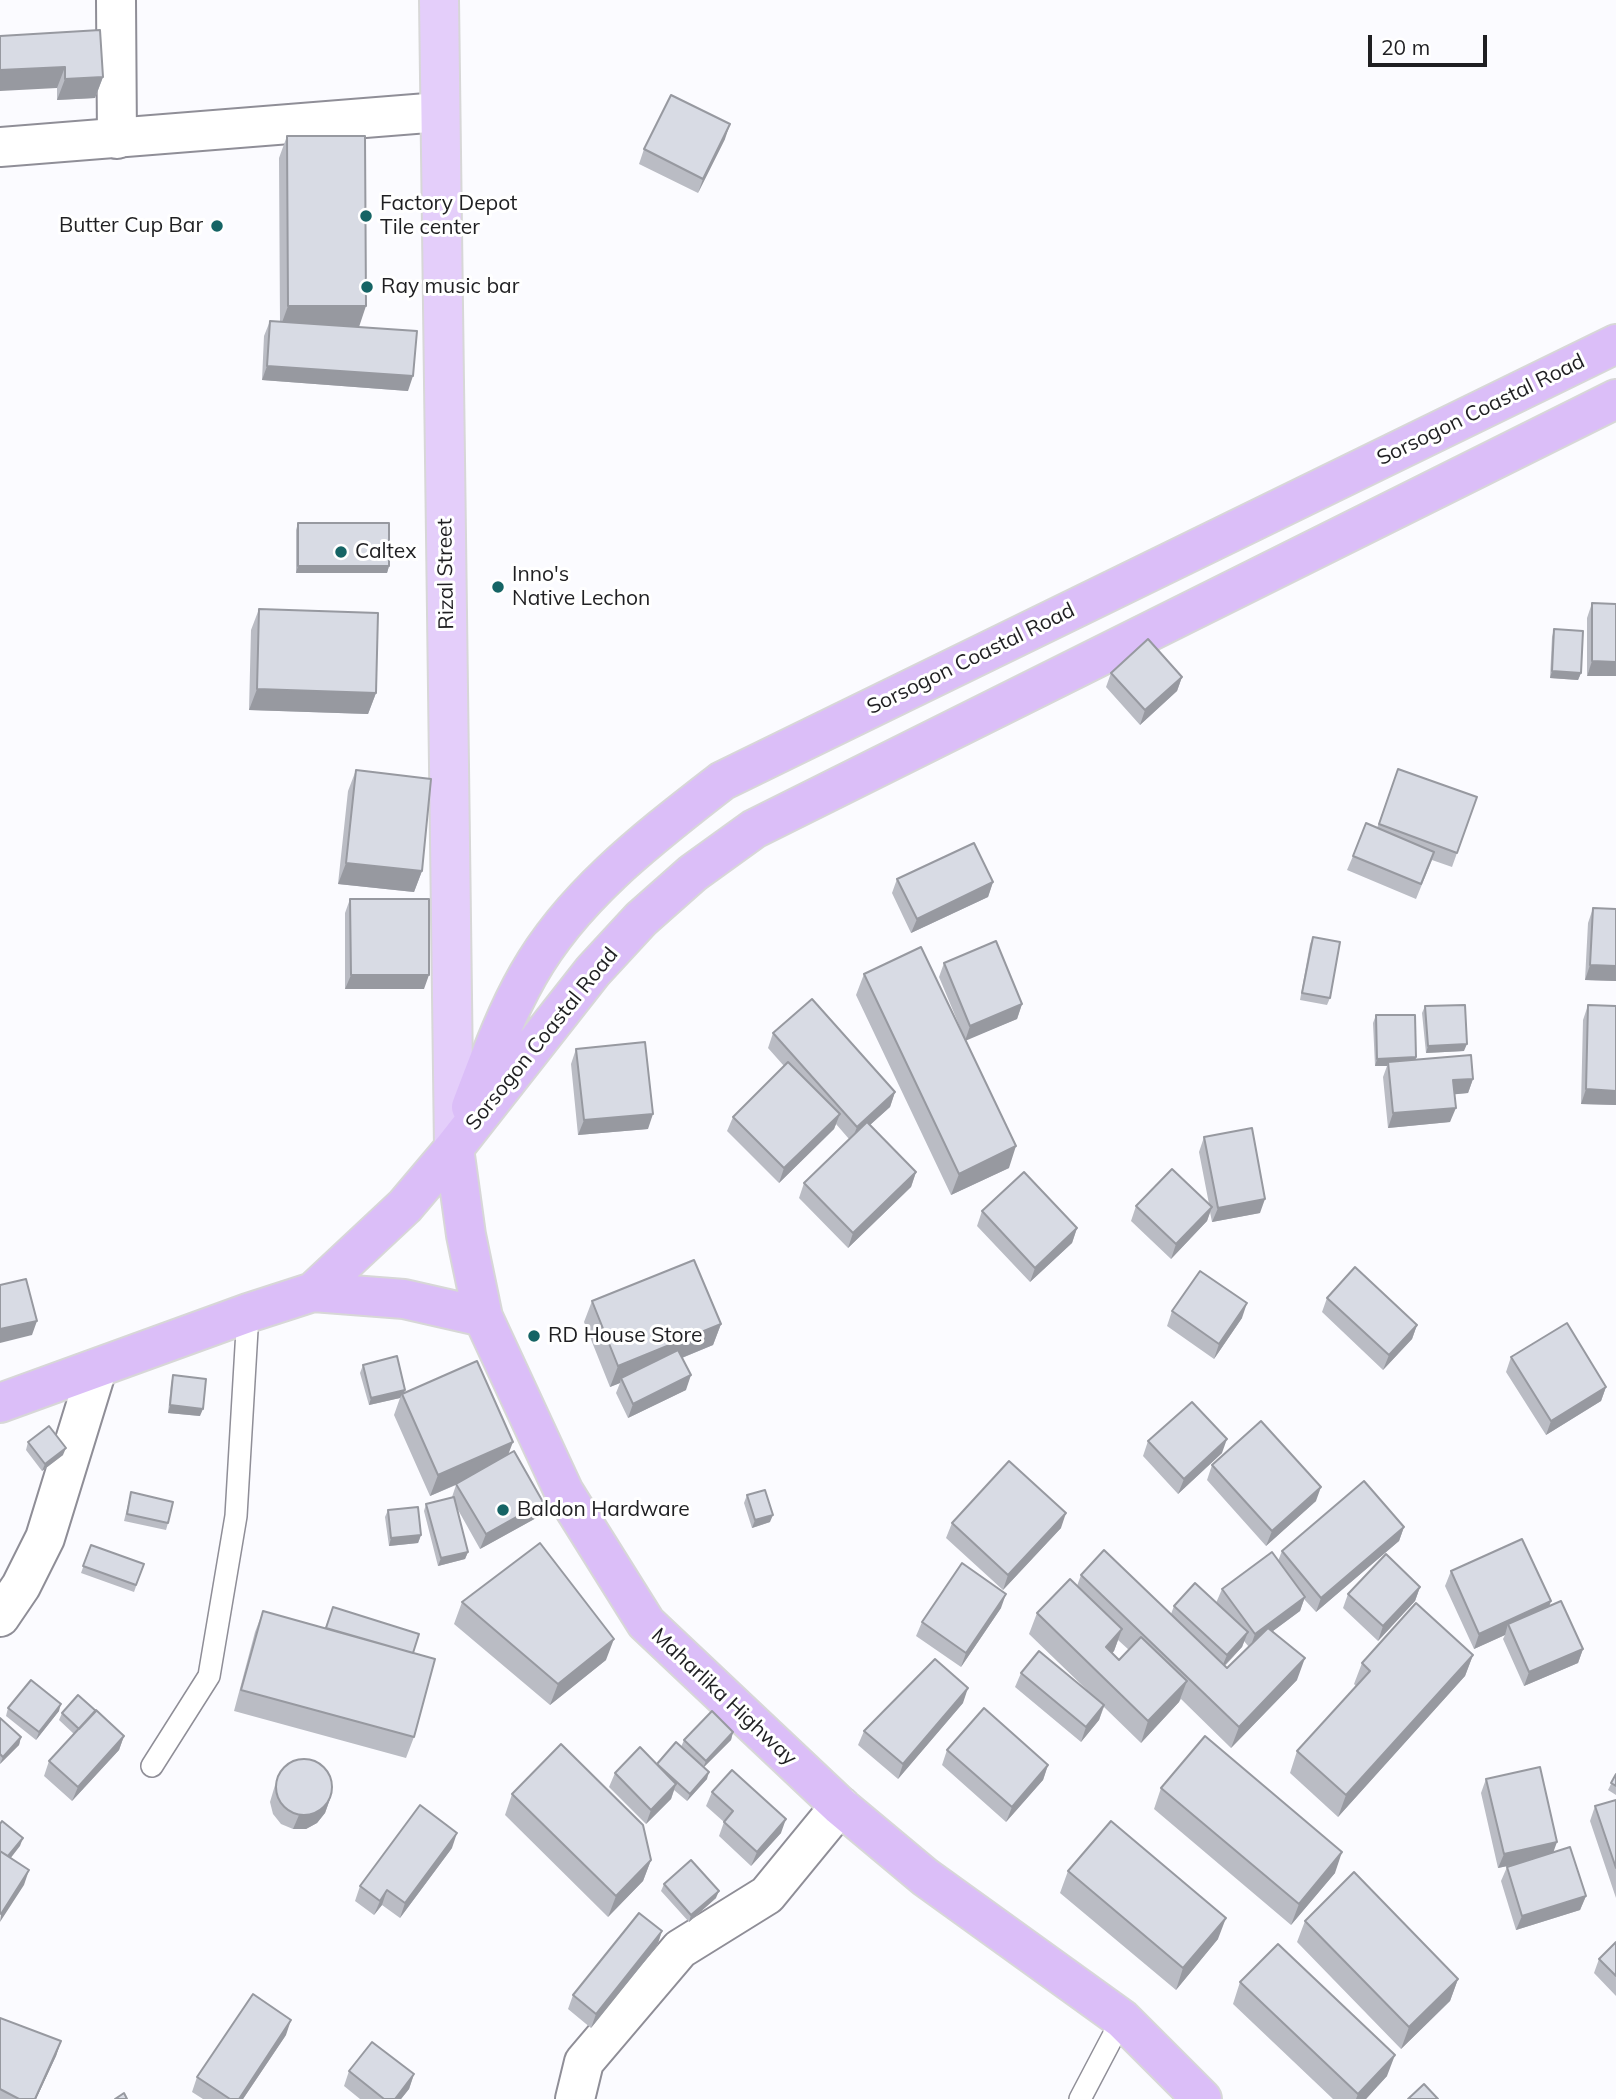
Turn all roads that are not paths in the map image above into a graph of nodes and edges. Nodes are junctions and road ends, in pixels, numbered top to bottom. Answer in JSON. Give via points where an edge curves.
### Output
{"nodes":[{"id":1,"x":116,"y":0,"type":"edge"},
{"id":2,"x":439,"y":0,"type":"edge"},
{"id":3,"x":440,"y":111,"type":"junction"},
{"id":4,"x":117,"y":139,"type":"junction"},
{"id":5,"x":0,"y":147,"type":"edge"},
{"id":6,"x":1616,"y":344,"type":"edge"},
{"id":7,"x":1616,"y":399,"type":"edge"},
{"id":8,"x":454,"y":1148,"type":"junction"},
{"id":9,"x":313,"y":1292,"type":"junction"},
{"id":10,"x":248,"y":1313,"type":"junction"},
{"id":11,"x":483,"y":1317,"type":"junction"},
{"id":12,"x":97,"y":1369,"type":"junction"},
{"id":13,"x":0,"y":1403,"type":"edge"},
{"id":14,"x":0,"y":1617,"type":"edge"},
{"id":15,"x":152,"y":1766,"type":"dead end"},
{"id":16,"x":840,"y":1806,"type":"junction"},
{"id":17,"x":1122,"y":2019,"type":"junction"},
{"id":18,"x":575,"y":2099,"type":"edge"},
{"id":19,"x":1080,"y":2099,"type":"edge"},
{"id":20,"x":1202,"y":2099,"type":"edge"}],
"edges":[{"from":1,"to":4,"type":"street"},
{"from":2,"to":3,"type":"main road","name":"Rizal Street"},
{"from":3,"to":4,"type":"street"},
{"from":3,"to":8,"type":"main road","name":"Rizal Street"},
{"from":4,"to":5,"type":"street"},
{"from":6,"to":8,"type":"highway","name":"Sorsogon Coastal Road","via":[[722,781],[599,885],[552,937],[509,1012]]},
{"from":7,"to":8,"type":"highway","name":"Sorsogon Coastal Road","via":[[754,829],[693,873],[641,919],[593,971]]},
{"from":8,"to":9,"type":"highway","via":[[405,1206]]},
{"from":8,"to":11,"type":"highway","name":"Maharlika Highway"},
{"from":9,"to":10,"type":"highway"},
{"from":9,"to":11,"type":"highway","via":[[404,1299]]},
{"from":10,"to":12,"type":"highway"},
{"from":10,"to":15,"type":"lane","via":[[236,1516],[209,1676]]},
{"from":11,"to":16,"type":"highway","name":"Maharlika Highway","via":[[564,1492],[646,1623]]},
{"from":12,"to":13,"type":"highway"},
{"from":12,"to":14,"type":"street","via":[[45,1538]]},
{"from":16,"to":17,"type":"highway","name":"Maharlika Highway","via":[[925,1877]]},
{"from":16,"to":18,"type":"street","via":[[767,1895],[680,1949],[584,2062]]},
{"from":17,"to":19,"type":"lane"},
{"from":17,"to":20,"type":"highway","name":"Maharlika Highway"}]}
